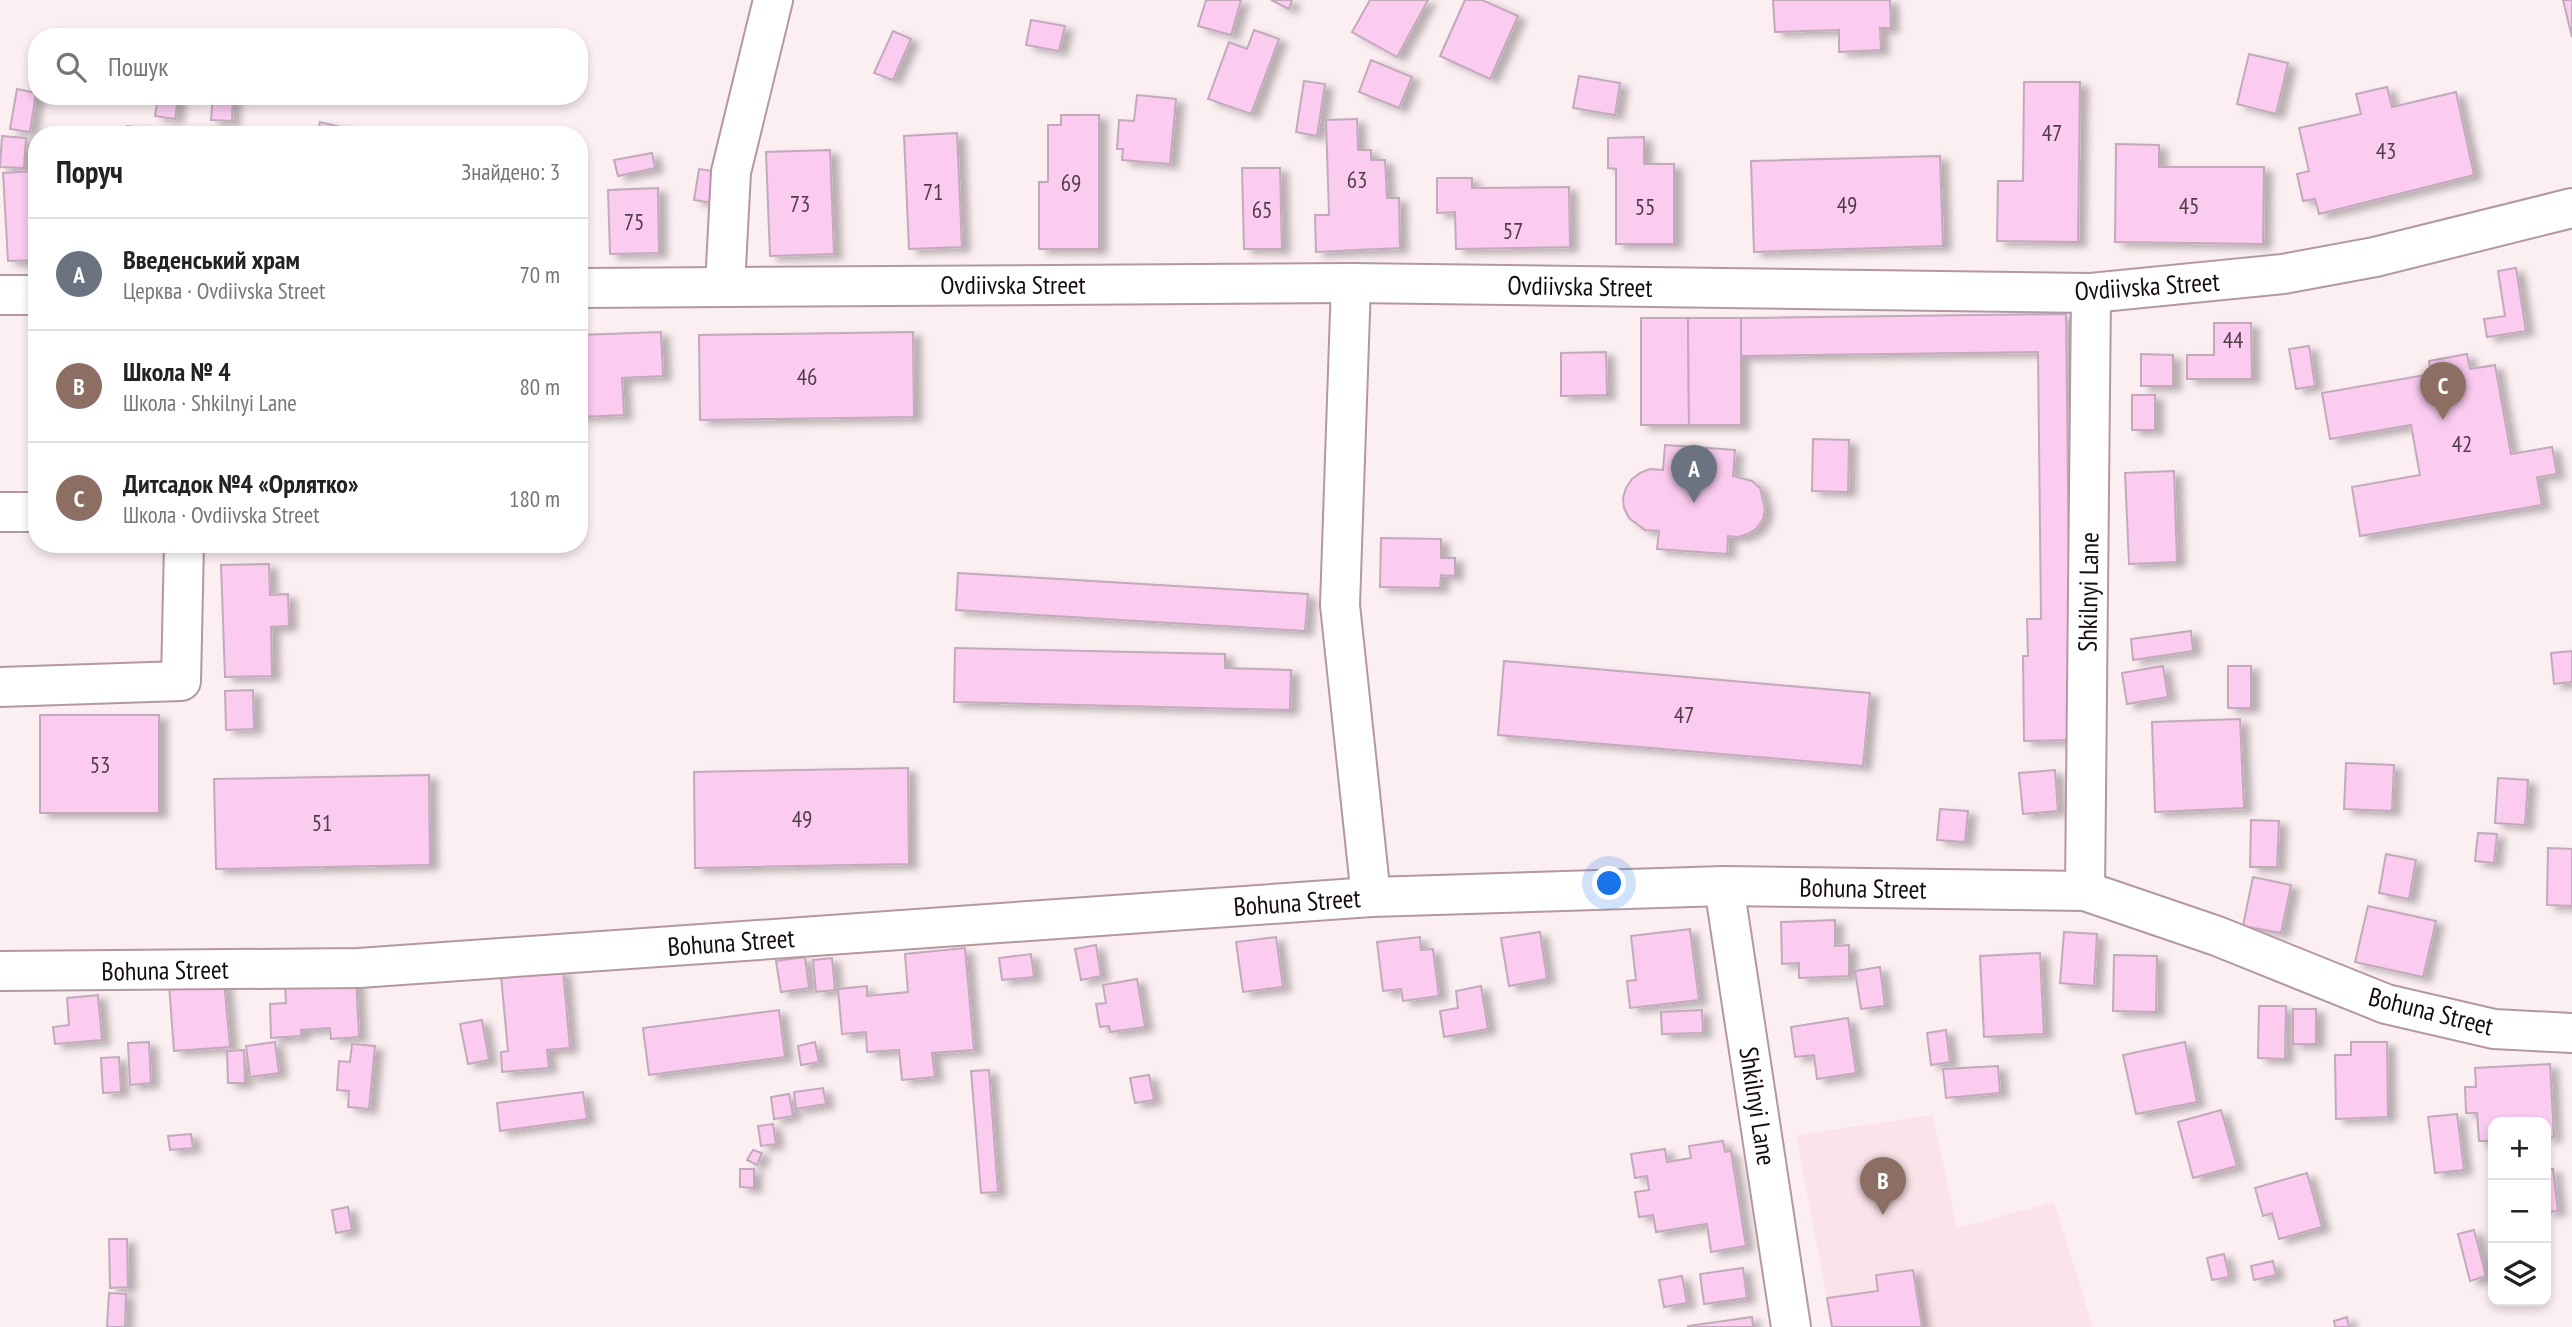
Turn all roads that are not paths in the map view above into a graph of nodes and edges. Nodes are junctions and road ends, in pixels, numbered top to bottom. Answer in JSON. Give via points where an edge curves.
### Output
{"nodes":[{"id":1,"x":773,"y":0,"type":"edge"},
{"id":2,"x":2572,"y":208,"type":"edge"},
{"id":3,"x":1351,"y":283,"type":"junction"},
{"id":4,"x":725,"y":286,"type":"junction"},
{"id":5,"x":588,"y":288,"type":"edge"},
{"id":6,"x":2091,"y":293,"type":"junction"},
{"id":7,"x":0,"y":295,"type":"edge"},
{"id":8,"x":28,"y":295,"type":"edge"},
{"id":9,"x":0,"y":512,"type":"edge"},
{"id":10,"x":28,"y":512,"type":"edge"},
{"id":11,"x":184,"y":553,"type":"edge"},
{"id":12,"x":0,"y":687,"type":"edge"},
{"id":13,"x":1724,"y":886,"type":"junction"},
{"id":14,"x":2085,"y":891,"type":"junction"},
{"id":15,"x":1371,"y":897,"type":"junction"},
{"id":16,"x":0,"y":971,"type":"edge"},
{"id":17,"x":2572,"y":1033,"type":"edge"},
{"id":18,"x":1791,"y":1327,"type":"edge"}],
"edges":[{"from":1,"to":4,"type":"street","via":[[731,172]]},
{"from":2,"to":6,"type":"street","name":"Ovdiivska Street","via":[[2375,257],[2283,274]]},
{"from":3,"to":4,"type":"street","name":"Ovdiivska Street"},
{"from":3,"to":6,"type":"street","name":"Ovdiivska Street"},
{"from":3,"to":15,"type":"street","via":[[1339,605]]},
{"from":4,"to":5,"type":"street","name":"Ovdiivska Street"},
{"from":6,"to":14,"type":"street","name":"Shkilnyi Lane"},
{"from":7,"to":8,"type":"street"},
{"from":9,"to":10,"type":"street"},
{"from":11,"to":12,"type":"street","via":[[181,681]]},
{"from":13,"to":14,"type":"street","name":"Bohuna Street"},
{"from":13,"to":15,"type":"street","name":"Bohuna Street"},
{"from":13,"to":18,"type":"street","name":"Shkilnyi Lane"},
{"from":14,"to":17,"type":"street","name":"Bohuna Street","via":[[2217,936],[2386,1003],[2494,1029]]},
{"from":15,"to":16,"type":"street","name":"Bohuna Street","via":[[359,968]]}]}
